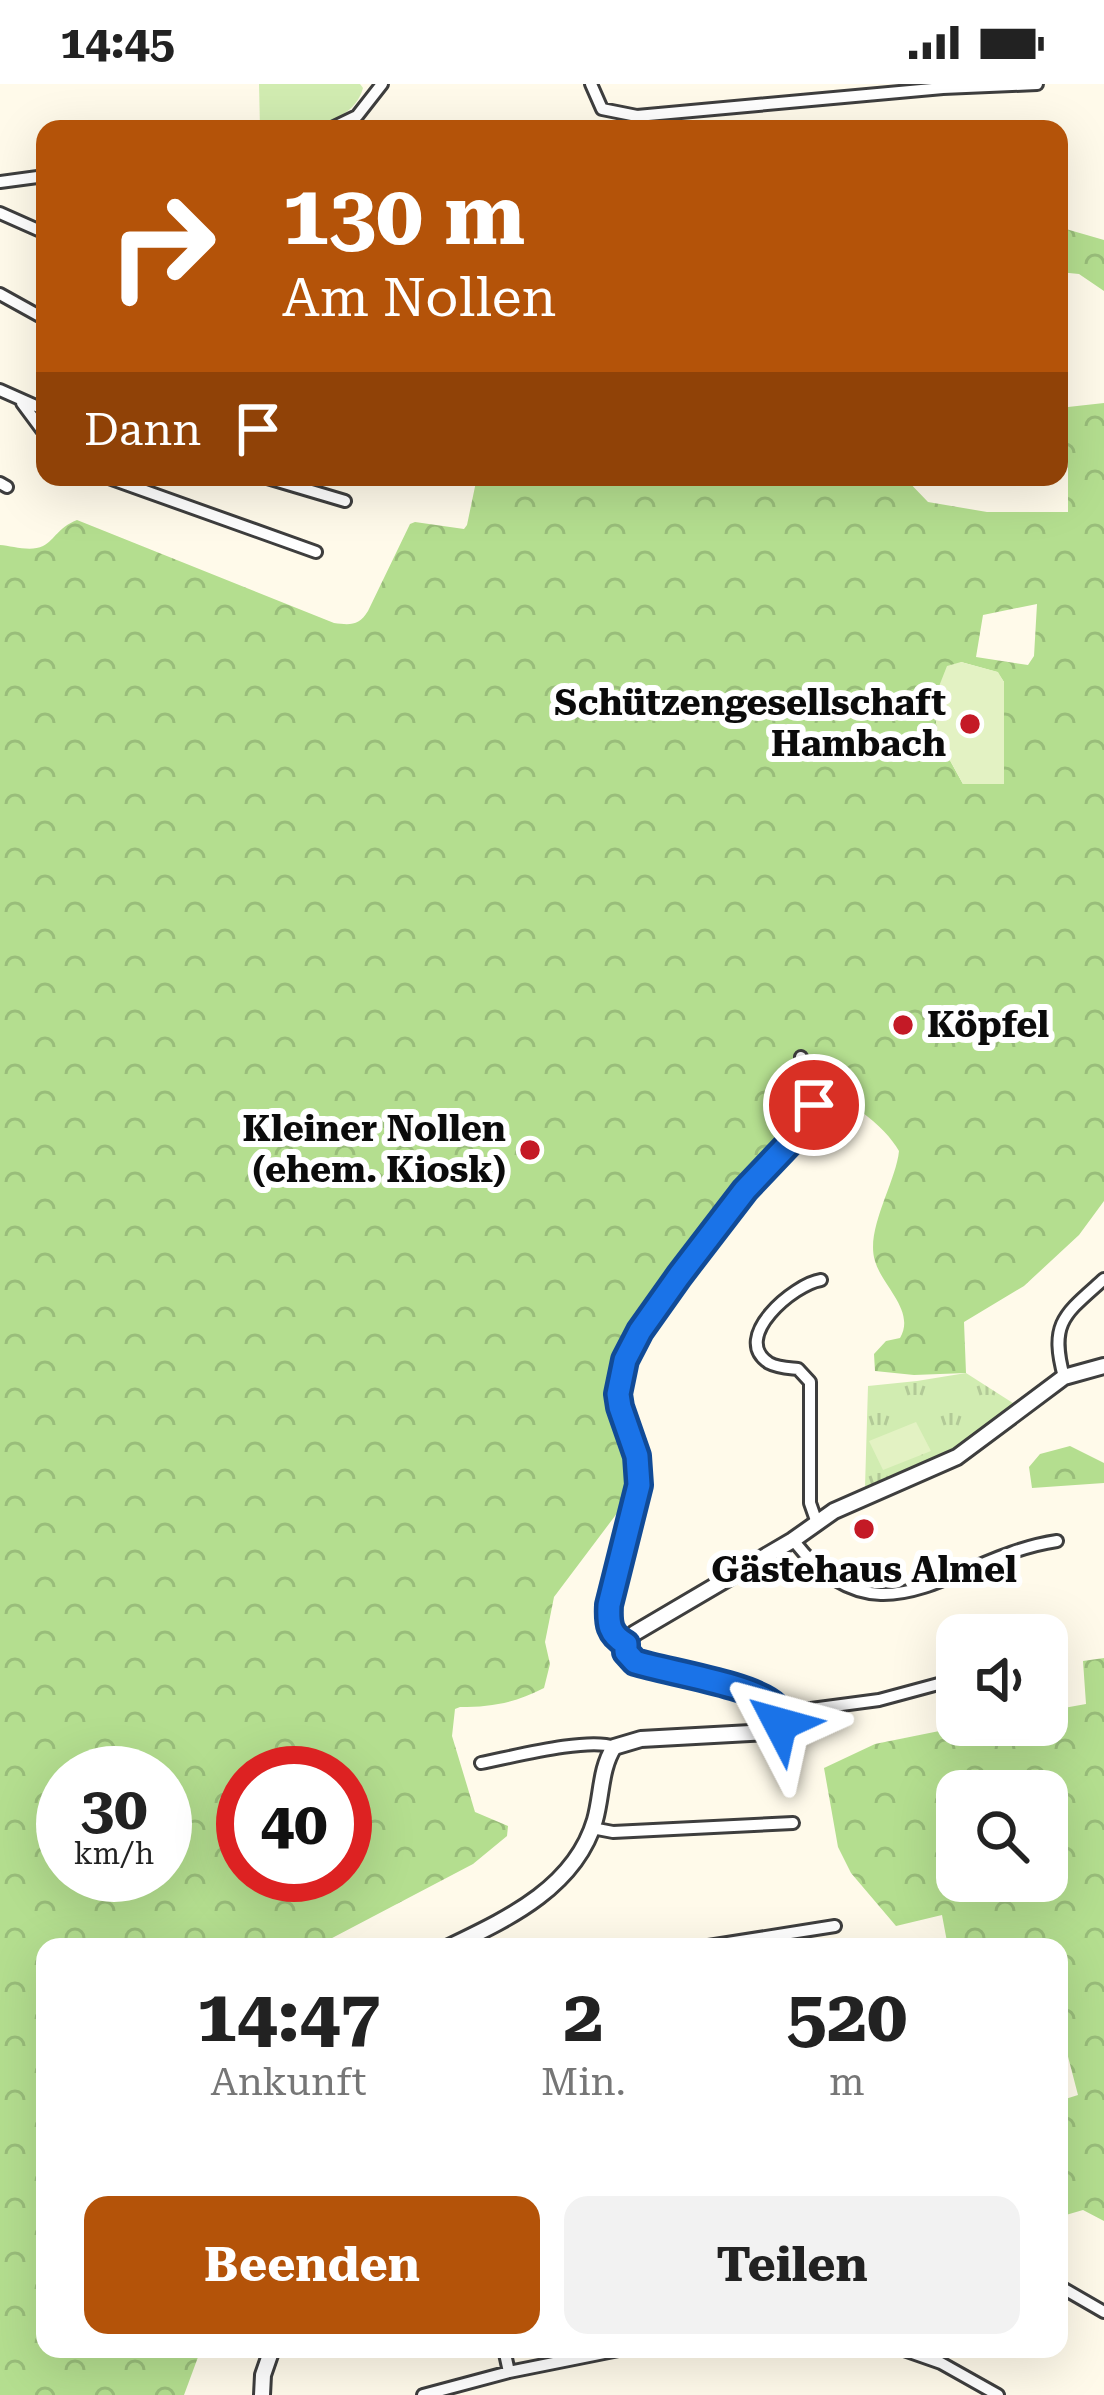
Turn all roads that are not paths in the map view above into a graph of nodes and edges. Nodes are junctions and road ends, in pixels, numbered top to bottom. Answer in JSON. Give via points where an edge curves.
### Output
{"nodes":[{"id":1,"x":382,"y":84,"type":"edge"},
{"id":2,"x":591,"y":84,"type":"edge"},
{"id":3,"x":1037,"y":84,"type":"edge"},
{"id":4,"x":349,"y":120,"type":"edge"},
{"id":5,"x":36,"y":177,"type":"edge"},
{"id":6,"x":0,"y":182,"type":"edge"},
{"id":7,"x":0,"y":213,"type":"edge"},
{"id":8,"x":36,"y":229,"type":"edge"},
{"id":9,"x":0,"y":294,"type":"edge"},
{"id":10,"x":36,"y":314,"type":"edge"},
{"id":11,"x":0,"y":390,"type":"edge"},
{"id":12,"x":20,"y":400,"type":"junction"},
{"id":13,"x":36,"y":406,"type":"edge"},
{"id":14,"x":36,"y":422,"type":"edge"},
{"id":15,"x":131,"y":486,"type":"edge"},
{"id":16,"x":295,"y":486,"type":"edge"},
{"id":17,"x":345,"y":501,"type":"dead end"},
{"id":18,"x":316,"y":552,"type":"dead end"},
{"id":19,"x":801,"y":1057,"type":"dead end"},
{"id":20,"x":1104,"y":1279,"type":"edge"},
{"id":21,"x":821,"y":1280,"type":"dead end"},
{"id":22,"x":1104,"y":1366,"type":"edge"},
{"id":23,"x":1064,"y":1377,"type":"junction"},
{"id":24,"x":817,"y":1523,"type":"junction"},
{"id":25,"x":793,"y":1540,"type":"junction"},
{"id":26,"x":1057,"y":1541,"type":"dead end"},
{"id":27,"x":626,"y":1644,"type":"junction"},
{"id":28,"x":936,"y":1684,"type":"edge"},
{"id":29,"x":781,"y":1713,"type":"junction"},
{"id":30,"x":614,"y":1747,"type":"junction"},
{"id":31,"x":482,"y":1763,"type":"dead end"},
{"id":32,"x":793,"y":1823,"type":"dead end"},
{"id":33,"x":592,"y":1828,"type":"junction"},
{"id":34,"x":836,"y":1926,"type":"dead end"},
{"id":35,"x":473,"y":1938,"type":"edge"},
{"id":36,"x":759,"y":1938,"type":"edge"},
{"id":37,"x":1068,"y":2291,"type":"edge"},
{"id":38,"x":1104,"y":2312,"type":"edge"},
{"id":39,"x":269,"y":2358,"type":"edge"},
{"id":40,"x":506,"y":2358,"type":"edge"},
{"id":41,"x":579,"y":2358,"type":"edge"},
{"id":42,"x":927,"y":2358,"type":"edge"},
{"id":43,"x":509,"y":2372,"type":"junction"},
{"id":44,"x":262,"y":2395,"type":"edge"},
{"id":45,"x":423,"y":2395,"type":"edge"},
{"id":46,"x":998,"y":2395,"type":"edge"}],
"edges":[{"from":1,"to":4,"type":"street"},
{"from":2,"to":3,"type":"street","via":[[602,109],[637,116]]},
{"from":5,"to":6,"type":"street"},
{"from":7,"to":8,"type":"street"},
{"from":9,"to":10,"type":"street"},
{"from":11,"to":12,"type":"street"},
{"from":12,"to":13,"type":"street"},
{"from":12,"to":14,"type":"street"},
{"from":15,"to":18,"type":"street"},
{"from":16,"to":17,"type":"street"},
{"from":19,"to":27,"type":"street","via":[[816,1095],[806,1122],[719,1222],[625,1360],[618,1394],[639,1485],[608,1618]]},
{"from":20,"to":23,"type":"street","via":[[1064,1318],[1056,1342]]},
{"from":21,"to":24,"type":"street","via":[[789,1295],[757,1339],[765,1360],[798,1369],[810,1382]]},
{"from":22,"to":23,"type":"street"},
{"from":23,"to":24,"type":"street","via":[[957,1457]]},
{"from":24,"to":25,"type":"street"},
{"from":25,"to":26,"type":"street","via":[[830,1580],[879,1595],[911,1592]]},
{"from":25,"to":27,"type":"street"},
{"from":27,"to":29,"type":"street","via":[[635,1662],[746,1692]]},
{"from":28,"to":29,"type":"street"},
{"from":29,"to":30,"type":"street","via":[[779,1726],[767,1732]]},
{"from":30,"to":31,"type":"street","via":[[588,1744]]},
{"from":30,"to":33,"type":"street"},
{"from":32,"to":33,"type":"street"},
{"from":33,"to":35,"type":"street","via":[[545,1892]]},
{"from":34,"to":36,"type":"street"},
{"from":37,"to":38,"type":"street"},
{"from":39,"to":44,"type":"street"},
{"from":40,"to":43,"type":"street"},
{"from":41,"to":43,"type":"street"},
{"from":42,"to":46,"type":"street"},
{"from":43,"to":45,"type":"street"}]}
